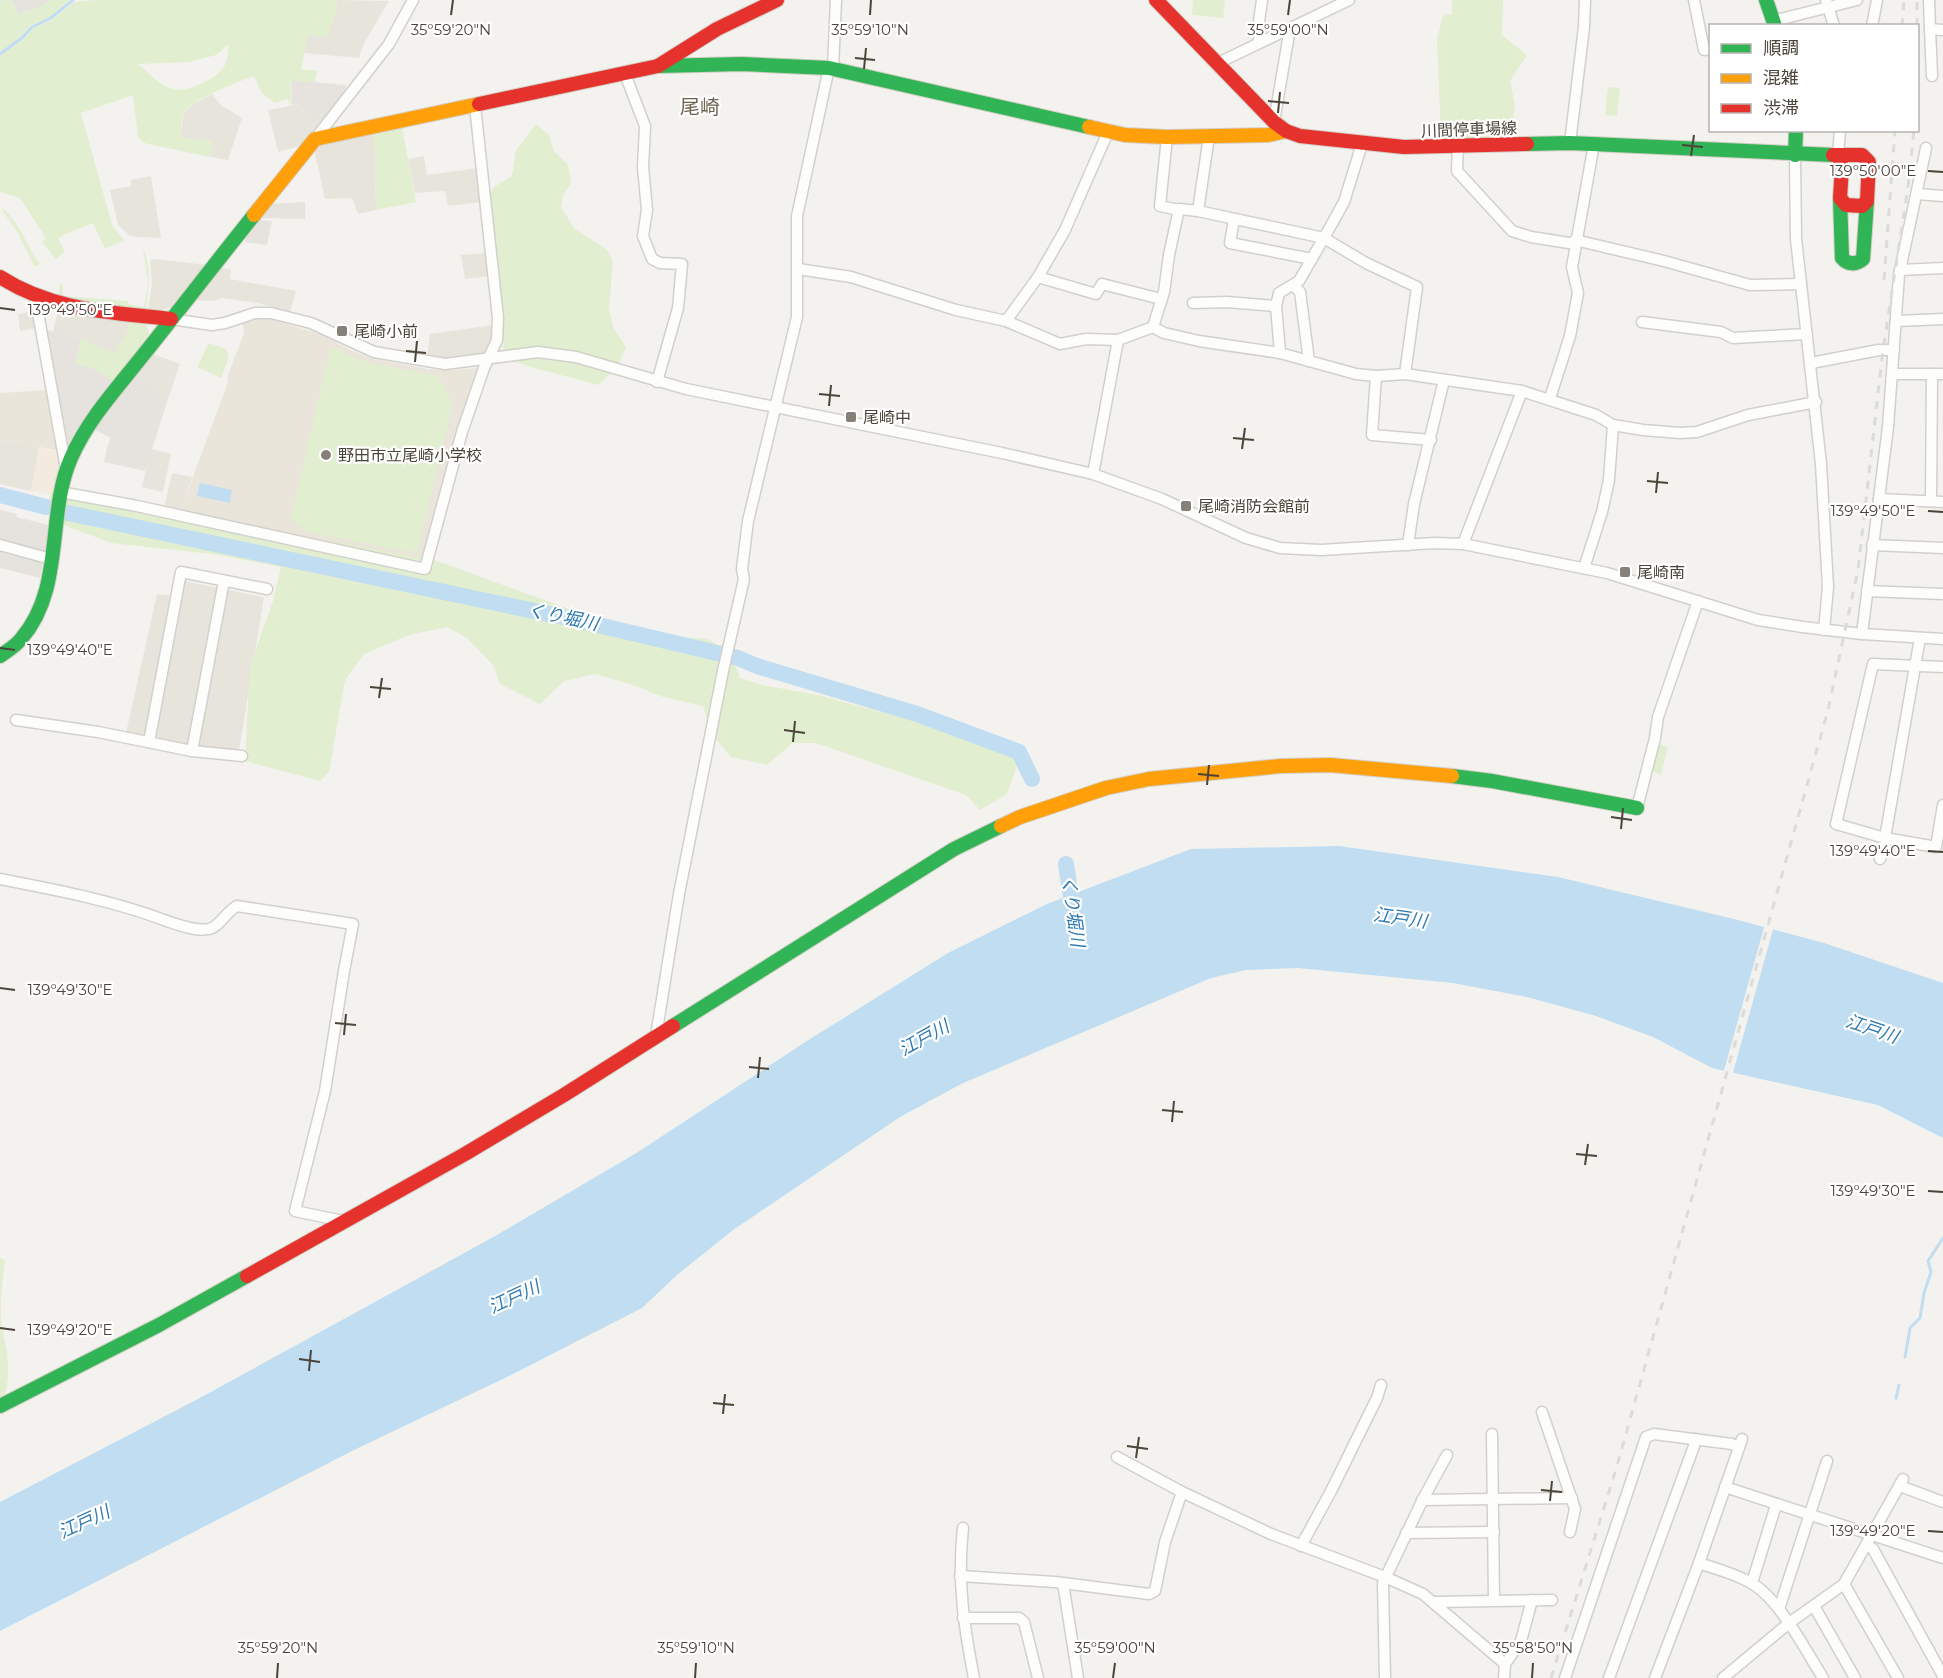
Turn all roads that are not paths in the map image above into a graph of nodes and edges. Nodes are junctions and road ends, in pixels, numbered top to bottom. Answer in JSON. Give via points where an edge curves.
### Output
{"nodes":[{"id":1,"x":413,"y":0,"type":"edge"},
{"id":2,"x":777,"y":0,"type":"edge"},
{"id":3,"x":836,"y":0,"type":"edge"},
{"id":4,"x":1156,"y":0,"type":"edge"},
{"id":5,"x":1262,"y":0,"type":"edge"},
{"id":6,"x":1349,"y":0,"type":"edge"},
{"id":7,"x":1585,"y":0,"type":"edge"},
{"id":8,"x":1694,"y":0,"type":"edge"},
{"id":9,"x":1766,"y":0,"type":"edge"},
{"id":10,"x":1857,"y":0,"type":"edge"},
{"id":11,"x":1877,"y":0,"type":"edge"},
{"id":12,"x":1929,"y":0,"type":"edge"},
{"id":13,"x":1827,"y":3,"type":"edge"},
{"id":14,"x":1774,"y":23,"type":"edge"},
{"id":15,"x":1833,"y":24,"type":"edge"},
{"id":16,"x":1872,"y":24,"type":"edge"},
{"id":17,"x":1290,"y":28,"type":"junction"},
{"id":18,"x":1930,"y":30,"type":"junction"},
{"id":19,"x":1943,"y":30,"type":"edge"},
{"id":20,"x":1259,"y":42,"type":"junction"},
{"id":21,"x":1709,"y":49,"type":"edge"},
{"id":22,"x":1218,"y":63,"type":"junction"},
{"id":23,"x":658,"y":66,"type":"junction"},
{"id":24,"x":831,"y":69,"type":"junction"},
{"id":25,"x":625,"y":74,"type":"junction"},
{"id":26,"x":1932,"y":76,"type":"dead end"},
{"id":27,"x":475,"y":106,"type":"junction"},
{"id":28,"x":1274,"y":122,"type":"junction"},
{"id":29,"x":1286,"y":131,"type":"junction"},
{"id":30,"x":1108,"y":132,"type":"junction"},
{"id":31,"x":1796,"y":132,"type":"edge"},
{"id":32,"x":1840,"y":132,"type":"edge"},
{"id":33,"x":1209,"y":136,"type":"junction"},
{"id":34,"x":1167,"y":137,"type":"junction"},
{"id":35,"x":315,"y":139,"type":"junction"},
{"id":36,"x":1570,"y":143,"type":"junction"},
{"id":37,"x":1362,"y":144,"type":"junction"},
{"id":38,"x":1594,"y":144,"type":"junction"},
{"id":39,"x":1458,"y":145,"type":"junction"},
{"id":40,"x":1926,"y":148,"type":"dead end"},
{"id":41,"x":1795,"y":155,"type":"junction"},
{"id":42,"x":1843,"y":159,"type":"junction"},
{"id":43,"x":1917,"y":194,"type":"junction"},
{"id":44,"x":1943,"y":196,"type":"edge"},
{"id":45,"x":1840,"y":198,"type":"junction"},
{"id":46,"x":1867,"y":201,"type":"junction"},
{"id":47,"x":1179,"y":210,"type":"junction"},
{"id":48,"x":1198,"y":211,"type":"junction"},
{"id":49,"x":1234,"y":219,"type":"junction"},
{"id":50,"x":1324,"y":238,"type":"junction"},
{"id":51,"x":1575,"y":242,"type":"junction"},
{"id":52,"x":1312,"y":259,"type":"junction"},
{"id":53,"x":1943,"y":268,"type":"edge"},
{"id":54,"x":798,"y":269,"type":"junction"},
{"id":55,"x":1900,"y":270,"type":"junction"},
{"id":56,"x":0,"y":277,"type":"edge"},
{"id":57,"x":1038,"y":277,"type":"junction"},
{"id":58,"x":1801,"y":284,"type":"junction"},
{"id":59,"x":1293,"y":285,"type":"junction"},
{"id":60,"x":35,"y":296,"type":"junction"},
{"id":61,"x":1161,"y":299,"type":"junction"},
{"id":62,"x":1193,"y":303,"type":"dead end"},
{"id":63,"x":1275,"y":306,"type":"junction"},
{"id":64,"x":1943,"y":319,"type":"edge"},
{"id":65,"x":171,"y":320,"type":"junction"},
{"id":66,"x":1006,"y":321,"type":"junction"},
{"id":67,"x":1896,"y":321,"type":"junction"},
{"id":68,"x":1642,"y":322,"type":"dead end"},
{"id":69,"x":1153,"y":327,"type":"junction"},
{"id":70,"x":1807,"y":334,"type":"junction"},
{"id":71,"x":1119,"y":340,"type":"junction"},
{"id":72,"x":1894,"y":350,"type":"junction"},
{"id":73,"x":1280,"y":353,"type":"junction"},
{"id":74,"x":489,"y":359,"type":"junction"},
{"id":75,"x":1309,"y":361,"type":"junction"},
{"id":76,"x":1811,"y":363,"type":"junction"},
{"id":77,"x":1405,"y":374,"type":"junction"},
{"id":78,"x":1893,"y":374,"type":"junction"},
{"id":79,"x":1937,"y":374,"type":"edge"},
{"id":80,"x":1376,"y":376,"type":"junction"},
{"id":81,"x":1444,"y":380,"type":"junction"},
{"id":82,"x":657,"y":382,"type":"junction"},
{"id":83,"x":1522,"y":391,"type":"junction"},
{"id":84,"x":1550,"y":399,"type":"junction"},
{"id":85,"x":1816,"y":402,"type":"junction"},
{"id":86,"x":774,"y":406,"type":"junction"},
{"id":87,"x":1613,"y":425,"type":"junction"},
{"id":88,"x":1431,"y":440,"type":"junction"},
{"id":89,"x":66,"y":469,"type":"junction"},
{"id":90,"x":1093,"y":474,"type":"junction"},
{"id":91,"x":60,"y":496,"type":"junction"},
{"id":92,"x":1879,"y":499,"type":"junction"},
{"id":93,"x":1931,"y":501,"type":"junction"},
{"id":94,"x":1943,"y":502,"type":"edge"},
{"id":95,"x":1463,"y":544,"type":"junction"},
{"id":96,"x":0,"y":545,"type":"edge"},
{"id":97,"x":1408,"y":545,"type":"junction"},
{"id":98,"x":1872,"y":545,"type":"junction"},
{"id":99,"x":1943,"y":548,"type":"edge"},
{"id":100,"x":51,"y":559,"type":"junction"},
{"id":101,"x":1584,"y":568,"type":"junction"},
{"id":102,"x":224,"y":581,"type":"junction"},
{"id":103,"x":267,"y":589,"type":"dead end"},
{"id":104,"x":1866,"y":591,"type":"junction"},
{"id":105,"x":1943,"y":594,"type":"edge"},
{"id":106,"x":1698,"y":600,"type":"junction"},
{"id":107,"x":1824,"y":630,"type":"junction"},
{"id":108,"x":1862,"y":634,"type":"junction"},
{"id":109,"x":1920,"y":638,"type":"junction"},
{"id":110,"x":1943,"y":639,"type":"edge"},
{"id":111,"x":0,"y":656,"type":"edge"},
{"id":112,"x":1915,"y":666,"type":"junction"},
{"id":113,"x":1943,"y":667,"type":"edge"},
{"id":114,"x":16,"y":720,"type":"dead end"},
{"id":115,"x":149,"y":742,"type":"junction"},
{"id":116,"x":192,"y":751,"type":"junction"},
{"id":117,"x":242,"y":756,"type":"dead end"},
{"id":118,"x":1943,"y":805,"type":"edge"},
{"id":119,"x":1637,"y":808,"type":"joint"},
{"id":120,"x":1886,"y":838,"type":"junction"},
{"id":121,"x":1880,"y":859,"type":"dead end"},
{"id":122,"x":0,"y":879,"type":"edge"},
{"id":123,"x":656,"y":1036,"type":"junction"},
{"id":124,"x":343,"y":1221,"type":"junction"},
{"id":125,"x":1381,"y":1385,"type":"dead end"},
{"id":126,"x":0,"y":1406,"type":"edge"},
{"id":127,"x":1542,"y":1412,"type":"dead end"},
{"id":128,"x":1492,"y":1434,"type":"dead end"},
{"id":129,"x":1695,"y":1439,"type":"junction"},
{"id":130,"x":1447,"y":1455,"type":"dead end"},
{"id":131,"x":1117,"y":1457,"type":"dead end"},
{"id":132,"x":1827,"y":1461,"type":"dead end"},
{"id":133,"x":1725,"y":1487,"type":"junction"},
{"id":134,"x":1182,"y":1492,"type":"junction"},
{"id":135,"x":1572,"y":1498,"type":"junction"},
{"id":136,"x":1492,"y":1499,"type":"junction"},
{"id":137,"x":1422,"y":1500,"type":"junction"},
{"id":138,"x":1943,"y":1502,"type":"edge"},
{"id":139,"x":1776,"y":1505,"type":"junction"},
{"id":140,"x":1809,"y":1516,"type":"junction"},
{"id":141,"x":963,"y":1528,"type":"dead end"},
{"id":142,"x":1494,"y":1532,"type":"junction"},
{"id":143,"x":1570,"y":1532,"type":"dead end"},
{"id":144,"x":1406,"y":1533,"type":"junction"},
{"id":145,"x":1869,"y":1540,"type":"junction"},
{"id":146,"x":1301,"y":1546,"type":"junction"},
{"id":147,"x":1943,"y":1558,"type":"edge"},
{"id":148,"x":1699,"y":1563,"type":"junction"},
{"id":149,"x":960,"y":1576,"type":"junction"},
{"id":150,"x":1385,"y":1577,"type":"junction"},
{"id":151,"x":1063,"y":1583,"type":"junction"},
{"id":152,"x":1752,"y":1583,"type":"junction"},
{"id":153,"x":1844,"y":1584,"type":"junction"},
{"id":154,"x":1494,"y":1600,"type":"junction"},
{"id":155,"x":1532,"y":1600,"type":"junction"},
{"id":156,"x":1552,"y":1600,"type":"dead end"},
{"id":157,"x":1435,"y":1602,"type":"junction"},
{"id":158,"x":1814,"y":1606,"type":"junction"},
{"id":159,"x":1779,"y":1609,"type":"junction"},
{"id":160,"x":963,"y":1618,"type":"junction"},
{"id":161,"x":1789,"y":1623,"type":"junction"},
{"id":162,"x":1505,"y":1664,"type":"junction"},
{"id":163,"x":1943,"y":1676,"type":"edge"},
{"id":164,"x":974,"y":1678,"type":"edge"},
{"id":165,"x":1038,"y":1678,"type":"edge"},
{"id":166,"x":1078,"y":1678,"type":"edge"},
{"id":167,"x":1385,"y":1678,"type":"edge"},
{"id":168,"x":1504,"y":1678,"type":"edge"},
{"id":169,"x":1565,"y":1678,"type":"edge"},
{"id":170,"x":1610,"y":1678,"type":"edge"},
{"id":171,"x":1655,"y":1678,"type":"edge"},
{"id":172,"x":1723,"y":1678,"type":"edge"},
{"id":173,"x":1823,"y":1678,"type":"edge"},
{"id":174,"x":1855,"y":1678,"type":"edge"},
{"id":175,"x":1898,"y":1678,"type":"edge"}],
"edges":[{"from":1,"to":35,"type":"street","via":[[389,44]]},
{"from":2,"to":23,"type":"street","via":[[717,29]]},
{"from":3,"to":24,"type":"street"},
{"from":4,"to":22,"type":"street","name":"川間停車場線"},
{"from":5,"to":20,"type":"street"},
{"from":6,"to":17,"type":"street"},
{"from":7,"to":36,"type":"street"},
{"from":8,"to":21,"type":"street","via":[[1704,50]]},
{"from":9,"to":14,"type":"street"},
{"from":10,"to":13,"type":"street"},
{"from":11,"to":16,"type":"street"},
{"from":12,"to":18,"type":"street"},
{"from":13,"to":14,"type":"street"},
{"from":13,"to":15,"type":"street"},
{"from":17,"to":20,"type":"street"},
{"from":17,"to":28,"type":"street"},
{"from":18,"to":19,"type":"street"},
{"from":18,"to":26,"type":"street"},
{"from":20,"to":22,"type":"street"},
{"from":22,"to":28,"type":"street","name":"川間停車場線"},
{"from":23,"to":24,"type":"street","via":[[742,64]]},
{"from":23,"to":25,"type":"street"},
{"from":24,"to":30,"type":"street"},
{"from":24,"to":54,"type":"street","via":[[797,216]]},
{"from":25,"to":27,"type":"street"},
{"from":25,"to":82,"type":"street","via":[[645,126],[642,168],[647,210],[643,236],[652,259],[682,264],[678,308]]},
{"from":27,"to":35,"type":"street"},
{"from":27,"to":74,"type":"street","via":[[498,318],[497,340]]},
{"from":28,"to":29,"type":"street","name":"川間停車場線"},
{"from":29,"to":33,"type":"street"},
{"from":29,"to":37,"type":"street","name":"川間停車場線"},
{"from":30,"to":34,"type":"street"},
{"from":30,"to":57,"type":"street","via":[[1065,230]]},
{"from":31,"to":41,"type":"street"},
{"from":32,"to":42,"type":"street"},
{"from":33,"to":34,"type":"street"},
{"from":33,"to":48,"type":"street"},
{"from":34,"to":47,"type":"street","via":[[1160,206]]},
{"from":35,"to":65,"type":"street"},
{"from":36,"to":38,"type":"street","name":"川間停車場線"},
{"from":36,"to":39,"type":"street","name":"川間停車場線"},
{"from":37,"to":39,"type":"street","name":"川間停車場線"},
{"from":37,"to":50,"type":"street","via":[[1344,202]]},
{"from":38,"to":41,"type":"street","name":"川間停車場線"},
{"from":38,"to":51,"type":"street"},
{"from":39,"to":51,"type":"street","via":[[1457,171],[1512,231]]},
{"from":40,"to":43,"type":"street"},
{"from":41,"to":42,"type":"street","name":"川間停車場線"},
{"from":41,"to":58,"type":"street"},
{"from":42,"to":45,"type":"street"},
{"from":42,"to":46,"type":"street","via":[[1864,156],[1869,162]]},
{"from":43,"to":44,"type":"street"},
{"from":43,"to":55,"type":"street"},
{"from":45,"to":46,"type":"street","via":[[1845,205],[1862,206]]},
{"from":45,"to":46,"type":"street","via":[[1842,258],[1857,264],[1863,259]]},
{"from":47,"to":48,"type":"street"},
{"from":47,"to":61,"type":"street"},
{"from":48,"to":49,"type":"street"},
{"from":49,"to":50,"type":"street"},
{"from":49,"to":52,"type":"street","via":[[1230,243]]},
{"from":50,"to":52,"type":"street"},
{"from":50,"to":77,"type":"street","via":[[1417,287]]},
{"from":51,"to":58,"type":"street","via":[[1750,285]]},
{"from":51,"to":84,"type":"street","via":[[1572,267],[1578,293],[1570,336]]},
{"from":52,"to":59,"type":"street"},
{"from":53,"to":55,"type":"street"},
{"from":54,"to":66,"type":"street","via":[[851,277],[956,310]]},
{"from":54,"to":86,"type":"street","via":[[797,317]]},
{"from":55,"to":67,"type":"street"},
{"from":56,"to":60,"type":"street"},
{"from":57,"to":61,"type":"street","via":[[1096,294],[1101,284]]},
{"from":57,"to":66,"type":"street"},
{"from":58,"to":70,"type":"street"},
{"from":59,"to":63,"type":"street","via":[[1279,293]]},
{"from":59,"to":75,"type":"street","via":[[1300,292]]},
{"from":60,"to":65,"type":"street","via":[[80,308]]},
{"from":60,"to":89,"type":"street"},
{"from":61,"to":69,"type":"street"},
{"from":62,"to":63,"type":"street"},
{"from":63,"to":73,"type":"street"},
{"from":64,"to":67,"type":"street"},
{"from":65,"to":74,"type":"street","via":[[219,325],[255,312],[271,313],[311,323],[368,350],[399,358],[445,364]]},
{"from":65,"to":89,"type":"street","via":[[92,420]]},
{"from":66,"to":71,"type":"street","via":[[1059,344],[1086,339]]},
{"from":67,"to":72,"type":"street"},
{"from":68,"to":70,"type":"street","via":[[1721,332],[1734,338]]},
{"from":69,"to":71,"type":"street"},
{"from":69,"to":73,"type":"street","via":[[1164,333]]},
{"from":70,"to":76,"type":"street"},
{"from":71,"to":90,"type":"street"},
{"from":72,"to":76,"type":"street"},
{"from":72,"to":78,"type":"street"},
{"from":73,"to":75,"type":"street"},
{"from":74,"to":82,"type":"street","via":[[555,353]]},
{"from":74,"to":91,"type":"street","via":[[462,432],[425,569],[136,507]]},
{"from":75,"to":80,"type":"street","via":[[1344,372]]},
{"from":76,"to":85,"type":"street"},
{"from":77,"to":80,"type":"street"},
{"from":77,"to":81,"type":"street"},
{"from":78,"to":79,"type":"street"},
{"from":78,"to":92,"type":"street"},
{"from":79,"to":93,"type":"street"},
{"from":80,"to":88,"type":"street","via":[[1372,435]]},
{"from":81,"to":83,"type":"street"},
{"from":81,"to":88,"type":"street"},
{"from":82,"to":86,"type":"street"},
{"from":83,"to":84,"type":"street"},
{"from":83,"to":95,"type":"street"},
{"from":84,"to":87,"type":"street"},
{"from":85,"to":87,"type":"street","via":[[1748,415],[1697,432]]},
{"from":85,"to":107,"type":"street","via":[[1828,587]]},
{"from":86,"to":90,"type":"street"},
{"from":86,"to":123,"type":"street","via":[[748,521],[744,579],[674,921]]},
{"from":87,"to":101,"type":"street","via":[[1609,480]]},
{"from":88,"to":97,"type":"street"},
{"from":89,"to":91,"type":"street"},
{"from":90,"to":97,"type":"street","via":[[1267,546],[1321,550]]},
{"from":91,"to":100,"type":"street"},
{"from":92,"to":93,"type":"street"},
{"from":92,"to":98,"type":"street"},
{"from":93,"to":94,"type":"street"},
{"from":95,"to":97,"type":"street"},
{"from":95,"to":101,"type":"street"},
{"from":96,"to":100,"type":"street"},
{"from":98,"to":99,"type":"street"},
{"from":98,"to":104,"type":"street"},
{"from":100,"to":111,"type":"street","via":[[38,616],[23,637]]},
{"from":101,"to":106,"type":"street"},
{"from":102,"to":103,"type":"street"},
{"from":102,"to":115,"type":"street","via":[[181,572]]},
{"from":102,"to":116,"type":"street"},
{"from":104,"to":105,"type":"street"},
{"from":104,"to":108,"type":"street"},
{"from":106,"to":107,"type":"street","via":[[1743,617]]},
{"from":106,"to":119,"type":"street","via":[[1658,717]]},
{"from":107,"to":108,"type":"street"},
{"from":108,"to":109,"type":"street"},
{"from":109,"to":110,"type":"street"},
{"from":109,"to":112,"type":"street"},
{"from":112,"to":113,"type":"street"},
{"from":112,"to":120,"type":"street"},
{"from":112,"to":120,"type":"street","via":[[1874,664],[1836,824]]},
{"from":114,"to":115,"type":"street"},
{"from":115,"to":116,"type":"street"},
{"from":116,"to":117,"type":"street"},
{"from":118,"to":120,"type":"street","via":[[1936,847]]},
{"from":119,"to":123,"type":"street","via":[[1492,781],[1330,765],[1194,774],[1126,784],[1038,810],[963,844]]},
{"from":120,"to":121,"type":"street"},
{"from":122,"to":124,"type":"street","via":[[87,896],[201,929],[211,929],[237,906],[353,924],[326,1091],[295,1212]]},
{"from":123,"to":124,"type":"street","via":[[465,1154]]},
{"from":124,"to":126,"type":"street","via":[[159,1325]]},
{"from":125,"to":146,"type":"street"},
{"from":127,"to":135,"type":"street"},
{"from":128,"to":136,"type":"street"},
{"from":129,"to":133,"type":"street","via":[[1740,1443]]},
{"from":129,"to":169,"type":"street","via":[[1654,1434],[1646,1437]]},
{"from":129,"to":170,"type":"street"},
{"from":130,"to":137,"type":"street"},
{"from":131,"to":134,"type":"street"},
{"from":132,"to":140,"type":"street"},
{"from":133,"to":139,"type":"street"},
{"from":133,"to":148,"type":"street"},
{"from":134,"to":146,"type":"street"},
{"from":134,"to":151,"type":"street","via":[[1155,1591],[1149,1594]]},
{"from":135,"to":136,"type":"street"},
{"from":135,"to":143,"type":"street","via":[[1575,1509]]},
{"from":136,"to":137,"type":"street"},
{"from":136,"to":142,"type":"street"},
{"from":137,"to":144,"type":"street"},
{"from":138,"to":145,"type":"street","via":[[1901,1482]]},
{"from":139,"to":140,"type":"street"},
{"from":139,"to":152,"type":"street"},
{"from":140,"to":145,"type":"street"},
{"from":140,"to":159,"type":"street"},
{"from":141,"to":149,"type":"street"},
{"from":142,"to":144,"type":"street"},
{"from":142,"to":154,"type":"street"},
{"from":144,"to":150,"type":"street"},
{"from":145,"to":147,"type":"street"},
{"from":145,"to":153,"type":"street"},
{"from":145,"to":163,"type":"street"},
{"from":146,"to":150,"type":"street"},
{"from":148,"to":152,"type":"street"},
{"from":148,"to":171,"type":"street"},
{"from":149,"to":151,"type":"street"},
{"from":149,"to":160,"type":"street"},
{"from":150,"to":157,"type":"street"},
{"from":150,"to":167,"type":"street"},
{"from":151,"to":166,"type":"street"},
{"from":152,"to":159,"type":"street"},
{"from":153,"to":158,"type":"street"},
{"from":153,"to":175,"type":"street"},
{"from":154,"to":155,"type":"street"},
{"from":154,"to":157,"type":"street"},
{"from":155,"to":156,"type":"street"},
{"from":155,"to":162,"type":"street","via":[[1521,1641]]},
{"from":157,"to":162,"type":"street"},
{"from":158,"to":161,"type":"street"},
{"from":158,"to":174,"type":"street"},
{"from":159,"to":161,"type":"street"},
{"from":160,"to":164,"type":"street"},
{"from":160,"to":165,"type":"street","via":[[1019,1618]]},
{"from":161,"to":172,"type":"street"},
{"from":161,"to":173,"type":"street"},
{"from":162,"to":168,"type":"street"}]}
